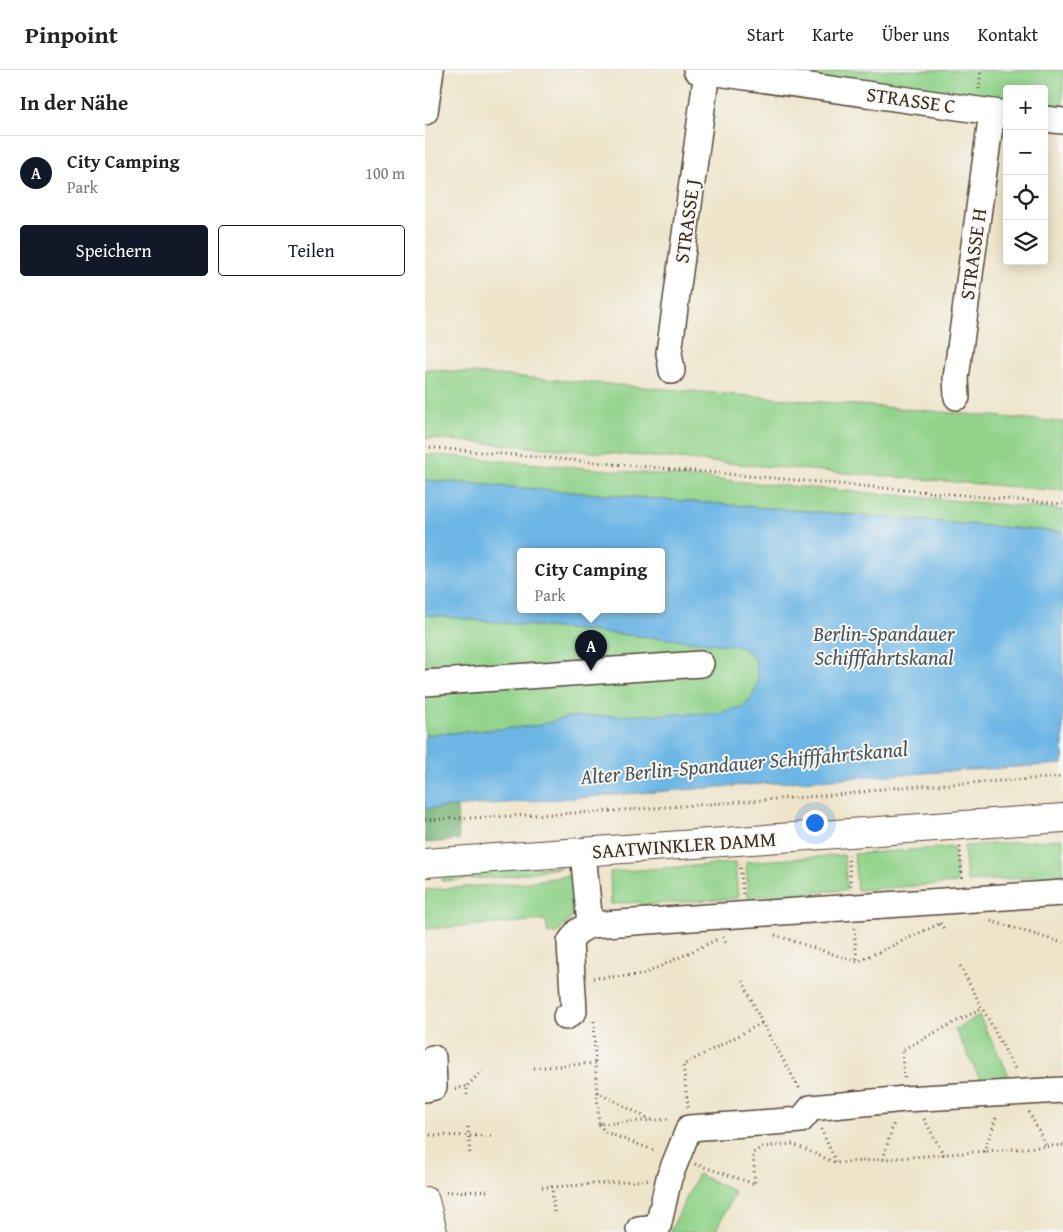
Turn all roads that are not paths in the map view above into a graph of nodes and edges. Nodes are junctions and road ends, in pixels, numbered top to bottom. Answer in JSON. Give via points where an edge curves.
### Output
{"nodes":[{"id":1,"x":431,"y":70,"type":"edge"},
{"id":2,"x":702,"y":71,"type":"edge"},
{"id":3,"x":425,"y":112,"type":"edge"},
{"id":4,"x":999,"y":113,"type":"edge"},
{"id":5,"x":1048,"y":119,"type":"edge"},
{"id":6,"x":1063,"y":121,"type":"edge"},
{"id":7,"x":672,"y":371,"type":"dead end"},
{"id":8,"x":957,"y":397,"type":"dead end"},
{"id":9,"x":701,"y":664,"type":"dead end"},
{"id":10,"x":425,"y":683,"type":"edge"},
{"id":11,"x":1063,"y":818,"type":"edge"},
{"id":12,"x":583,"y":852,"type":"junction"},
{"id":13,"x":425,"y":863,"type":"edge"},
{"id":14,"x":1063,"y":893,"type":"edge"},
{"id":15,"x":590,"y":925,"type":"junction"},
{"id":16,"x":565,"y":1017,"type":"dead end"},
{"id":17,"x":433,"y":1058,"type":"dead end"},
{"id":18,"x":425,"y":1089,"type":"edge"},
{"id":19,"x":1063,"y":1090,"type":"edge"},
{"id":20,"x":433,"y":1197,"type":"edge"},
{"id":21,"x":639,"y":1229,"type":"dead end"},
{"id":22,"x":433,"y":1232,"type":"edge"}],
"edges":[{"from":1,"to":3,"type":"street"},
{"from":2,"to":4,"type":"street","name":"STRASSE C"},
{"from":2,"to":7,"type":"street","name":"STRASSE J","via":[[669,353]]},
{"from":4,"to":8,"type":"street","name":"STRASSE H","via":[[957,378]]},
{"from":5,"to":6,"type":"street"},
{"from":9,"to":10,"type":"street"},
{"from":11,"to":12,"type":"main road","name":"SAATWINKLER DAMM"},
{"from":12,"to":13,"type":"main road","name":"SAATWINKLER DAMM"},
{"from":12,"to":15,"type":"street"},
{"from":14,"to":15,"type":"street"},
{"from":15,"to":16,"type":"street","via":[[578,931],[570,942],[575,1001],[574,1011]]},
{"from":17,"to":18,"type":"street","via":[[434,1087]]},
{"from":19,"to":21,"type":"street","via":[[811,1108],[801,1120],[689,1123],[658,1227]]},
{"from":20,"to":22,"type":"main road"}]}
